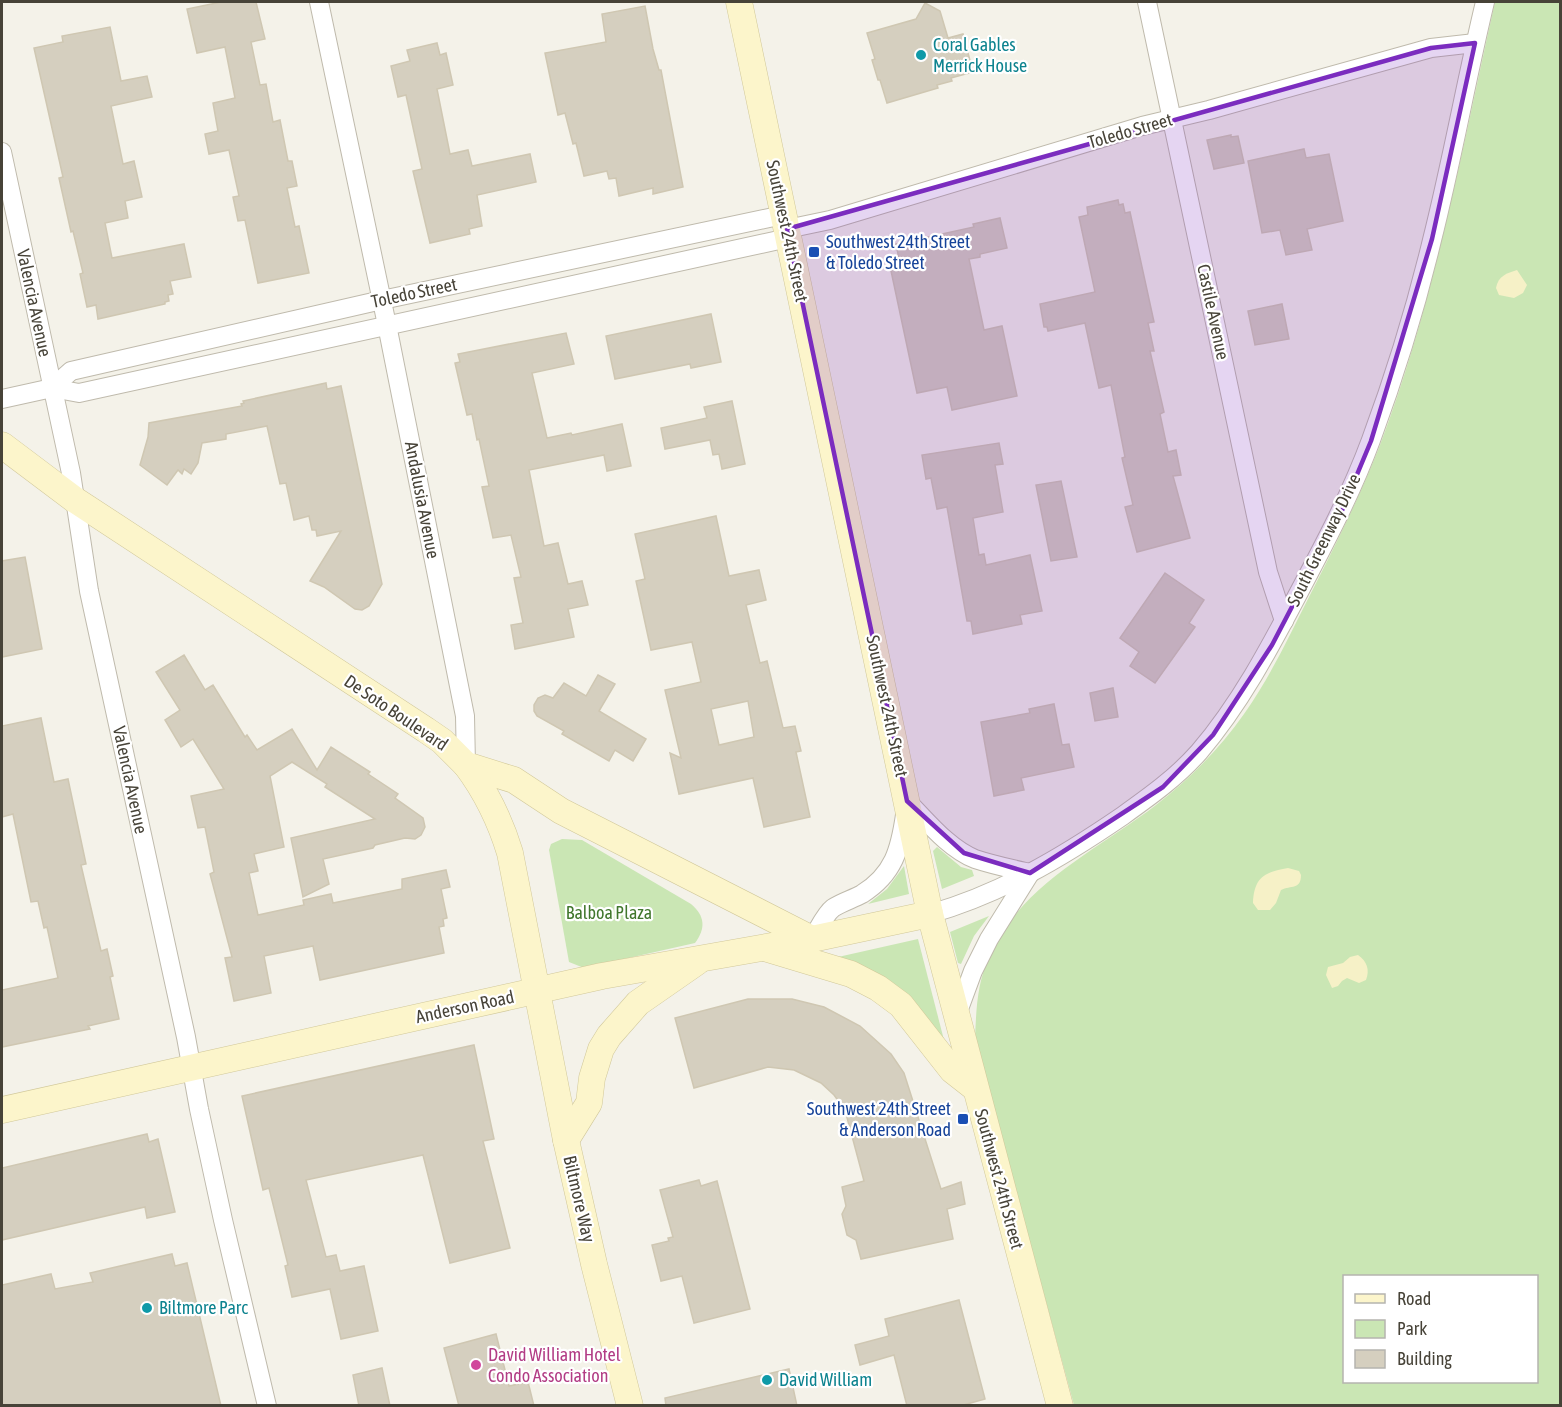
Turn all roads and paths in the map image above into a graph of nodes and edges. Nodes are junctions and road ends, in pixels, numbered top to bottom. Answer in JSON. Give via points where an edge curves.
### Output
{"nodes":[{"id":1,"x":319,"y":2,"type":"edge"},
{"id":2,"x":739,"y":2,"type":"edge"},
{"id":3,"x":1147,"y":2,"type":"edge"},
{"id":4,"x":1485,"y":2,"type":"edge"},
{"id":5,"x":1475,"y":44,"type":"junction"},
{"id":6,"x":1171,"y":119,"type":"junction"},
{"id":7,"x":2,"y":152,"type":"edge"},
{"id":8,"x":786,"y":227,"type":"junction"},
{"id":9,"x":382,"y":300,"type":"junction"},
{"id":10,"x":387,"y":326,"type":"junction"},
{"id":11,"x":52,"y":388,"type":"junction"},
{"id":12,"x":2,"y":399,"type":"edge"},
{"id":13,"x":2,"y":446,"type":"edge"},
{"id":14,"x":75,"y":500,"type":"junction"},
{"id":15,"x":1284,"y":621,"type":"junction"},
{"id":16,"x":466,"y":765,"type":"junction"},
{"id":17,"x":907,"y":801,"type":"junction"},
{"id":18,"x":1030,"y":873,"type":"junction"},
{"id":19,"x":930,"y":914,"type":"junction"},
{"id":20,"x":812,"y":939,"type":"junction"},
{"id":21,"x":762,"y":947,"type":"junction"},
{"id":22,"x":704,"y":958,"type":"junction"},
{"id":23,"x":536,"y":992,"type":"junction"},
{"id":24,"x":956,"y":1017,"type":"junction"},
{"id":25,"x":192,"y":1067,"type":"junction"},
{"id":26,"x":975,"y":1088,"type":"junction"},
{"id":27,"x":2,"y":1110,"type":"edge"},
{"id":28,"x":566,"y":1140,"type":"junction"},
{"id":29,"x":267,"y":1406,"type":"edge"},
{"id":30,"x":630,"y":1406,"type":"edge"},
{"id":31,"x":1060,"y":1406,"type":"edge"}],
"edges":[{"from":1,"to":9,"type":"street","name":"Andalusia Avenue"},
{"from":2,"to":8,"type":"street","name":"Southwest 24th Street"},
{"from":3,"to":6,"type":"street","name":"Castile Avenue"},
{"from":4,"to":5,"type":"street","name":"South Greenway Drive"},
{"from":5,"to":6,"type":"street","name":"Toledo Street","via":[[1431,48]]},
{"from":5,"to":15,"type":"street","name":"South Greenway Drive","via":[[1432,239],[1396,367],[1341,513]]},
{"from":6,"to":8,"type":"street","name":"Toledo Street","via":[[830,220]]},
{"from":6,"to":15,"type":"street","name":"Castile Avenue","via":[[1268,572]]},
{"from":7,"to":11,"type":"street","name":"Valencia Avenue"},
{"from":8,"to":9,"type":"street","name":"Toledo Street"},
{"from":8,"to":10,"type":"street","name":"Toledo Street"},
{"from":8,"to":17,"type":"street","name":"Southwest 24th Street"},
{"from":9,"to":10,"type":"street","name":"Andalusia Avenue"},
{"from":9,"to":11,"type":"street","name":"Toledo Street","via":[[71,371]]},
{"from":10,"to":11,"type":"street","name":"Toledo Street","via":[[79,393]]},
{"from":10,"to":16,"type":"street","name":"Andalusia Avenue","via":[[465,716]]},
{"from":11,"to":12,"type":"street","name":"Toledo Street"},
{"from":11,"to":14,"type":"street","name":"Valencia Avenue"},
{"from":13,"to":14,"type":"street","name":"De Soto Boulevard"},
{"from":14,"to":16,"type":"street","name":"De Soto Boulevard","via":[[426,730]]},
{"from":14,"to":25,"type":"street","name":"Valencia Avenue","via":[[89,591]]},
{"from":15,"to":18,"type":"street","name":"South Greenway Drive","via":[[1243,693],[1181,771],[1098,833]]},
{"from":16,"to":20,"type":"street","name":"De Soto Boulevard","via":[[514,780],[561,811]]},
{"from":16,"to":23,"type":"street","via":[[502,826]]},
{"from":17,"to":18,"type":"street","via":[[964,853]]},
{"from":17,"to":19,"type":"street","name":"Southwest 24th Street"},
{"from":17,"to":20,"type":"street","via":[[894,861],[864,893],[832,909]]},
{"from":18,"to":19,"type":"street","name":"South Greenway Drive","via":[[977,899]]},
{"from":18,"to":24,"type":"street","via":[[988,939]]},
{"from":19,"to":20,"type":"street","name":"Anderson Road"},
{"from":19,"to":24,"type":"street","name":"Southwest 24th Street"},
{"from":20,"to":21,"type":"street","name":"Anderson Road"},
{"from":21,"to":22,"type":"street","name":"Anderson Road"},
{"from":21,"to":26,"type":"street","via":[[851,974],[878,988],[901,1005],[952,1070]]},
{"from":22,"to":23,"type":"street","name":"Anderson Road"},
{"from":22,"to":28,"type":"street","via":[[638,1003],[614,1029],[596,1063],[589,1103]]},
{"from":23,"to":25,"type":"street","name":"Anderson Road"},
{"from":23,"to":28,"type":"street","name":"Biltmore Way"},
{"from":24,"to":26,"type":"street","name":"Southwest 24th Street"},
{"from":25,"to":27,"type":"street","name":"Anderson Road"},
{"from":25,"to":29,"type":"street","name":"Valencia Avenue"},
{"from":26,"to":31,"type":"street","name":"Southwest 24th Street"},
{"from":28,"to":30,"type":"street","name":"Biltmore Way"}]}
